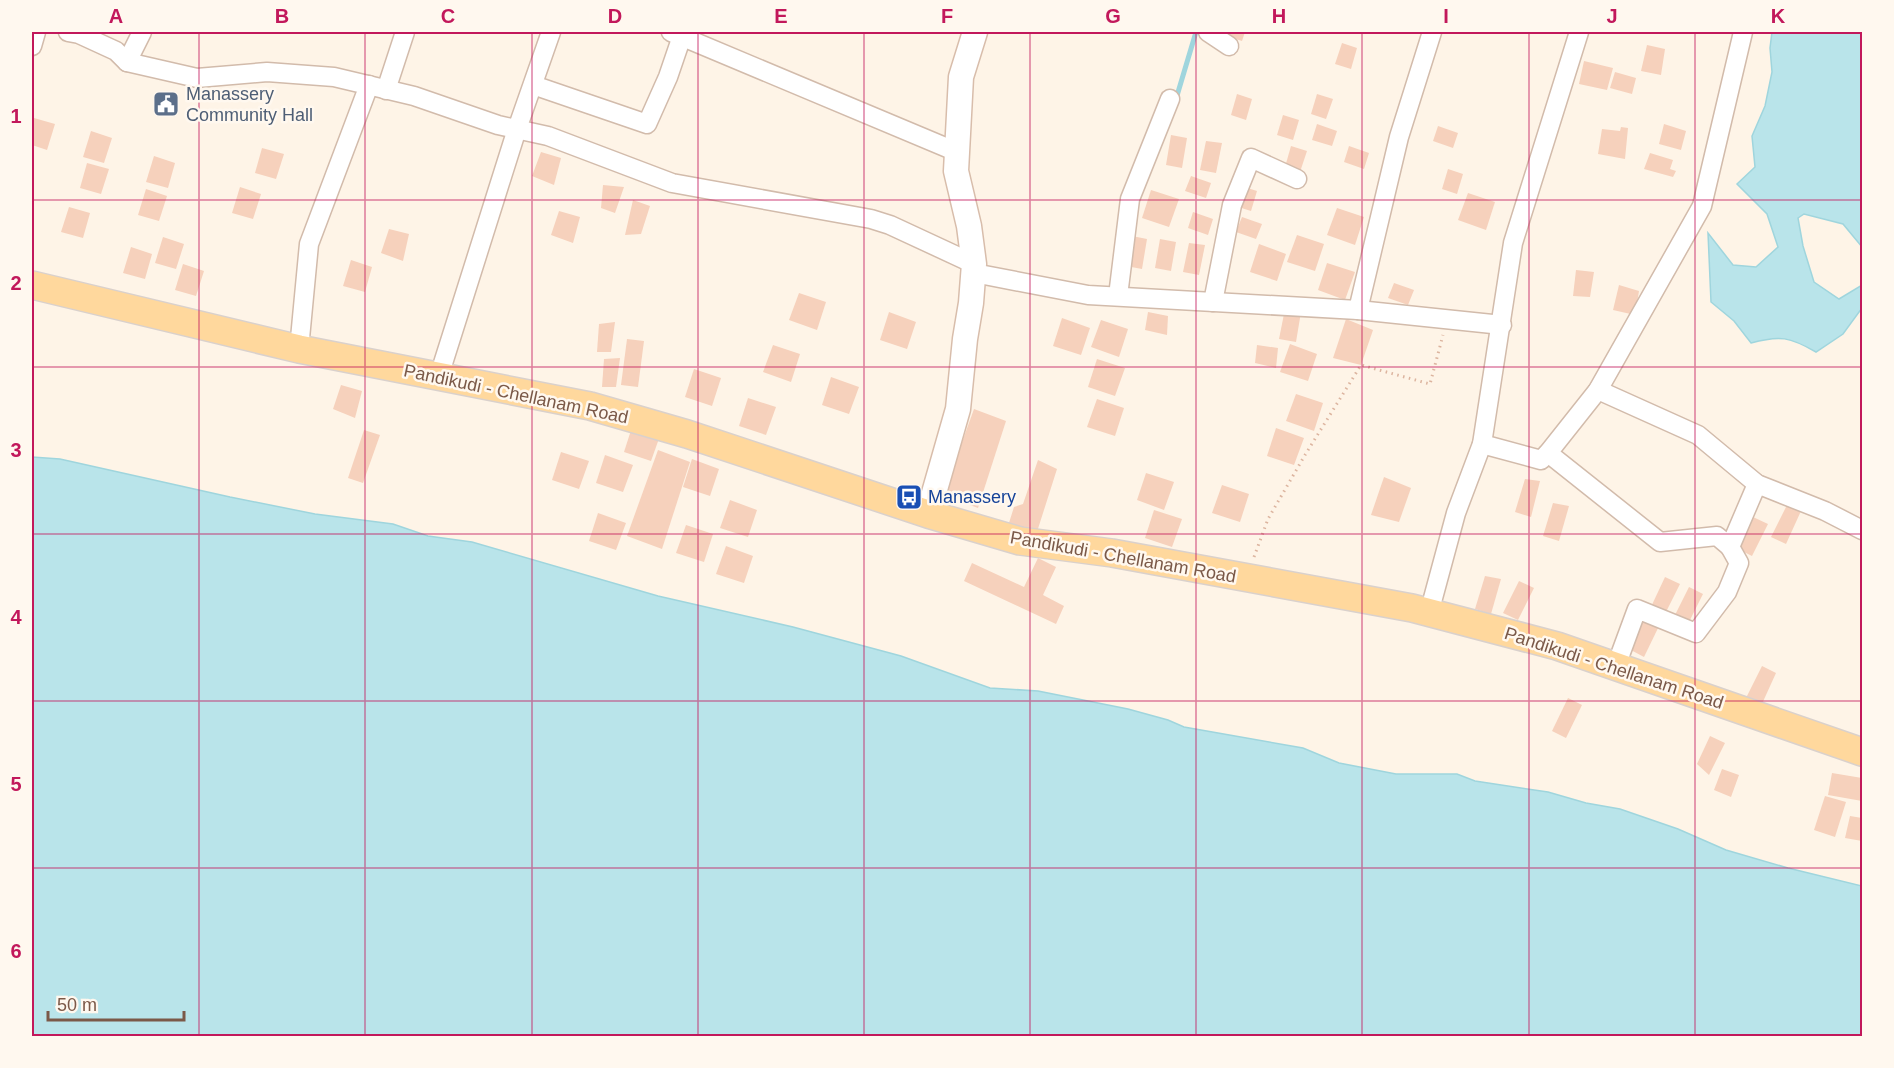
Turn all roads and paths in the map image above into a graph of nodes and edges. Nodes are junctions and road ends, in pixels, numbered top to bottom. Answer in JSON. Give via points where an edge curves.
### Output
{"nodes":[{"id":1,"x":36,"y":32,"type":"edge"},
{"id":2,"x":68,"y":32,"type":"edge"},
{"id":3,"x":142,"y":32,"type":"edge"},
{"id":4,"x":403,"y":32,"type":"edge"},
{"id":5,"x":551,"y":32,"type":"edge"},
{"id":6,"x":975,"y":32,"type":"edge"},
{"id":7,"x":1208,"y":32,"type":"edge"},
{"id":8,"x":1432,"y":32,"type":"edge"},
{"id":9,"x":1579,"y":32,"type":"edge"},
{"id":10,"x":1743,"y":32,"type":"edge"},
{"id":11,"x":676,"y":34,"type":"edge"},
{"id":12,"x":32,"y":46,"type":"edge"},
{"id":13,"x":1229,"y":46,"type":"dead end"},
{"id":14,"x":128,"y":62,"type":"junction"},
{"id":15,"x":532,"y":85,"type":"junction"},
{"id":16,"x":378,"y":87,"type":"junction"},
{"id":17,"x":1170,"y":99,"type":"dead end"},
{"id":18,"x":517,"y":129,"type":"junction"},
{"id":19,"x":957,"y":153,"type":"junction"},
{"id":20,"x":1297,"y":179,"type":"dead end"},
{"id":21,"x":974,"y":268,"type":"junction"},
{"id":22,"x":32,"y":285,"type":"edge"},
{"id":23,"x":1118,"y":297,"type":"junction"},
{"id":24,"x":1213,"y":302,"type":"junction"},
{"id":25,"x":1358,"y":310,"type":"junction"},
{"id":26,"x":1447,"y":319,"type":"junction"},
{"id":27,"x":1502,"y":325,"type":"junction"},
{"id":28,"x":299,"y":349,"type":"junction"},
{"id":29,"x":439,"y":376,"type":"junction"},
{"id":30,"x":1598,"y":390,"type":"junction"},
{"id":31,"x":1482,"y":444,"type":"junction"},
{"id":32,"x":1548,"y":453,"type":"junction"},
{"id":33,"x":1757,"y":484,"type":"junction"},
{"id":34,"x":928,"y":513,"type":"junction"},
{"id":35,"x":1863,"y":530,"type":"edge"},
{"id":36,"x":1730,"y":547,"type":"junction"},
{"id":37,"x":1245,"y":578,"type":"junction"},
{"id":38,"x":1429,"y":613,"type":"junction"},
{"id":39,"x":1616,"y":666,"type":"junction"},
{"id":40,"x":1863,"y":752,"type":"edge"}],
"edges":[{"from":1,"to":12,"type":"street"},
{"from":2,"to":14,"type":"street","via":[[116,51]]},
{"from":3,"to":14,"type":"street"},
{"from":4,"to":16,"type":"street"},
{"from":5,"to":15,"type":"street"},
{"from":6,"to":19,"type":"main road","via":[[961,77]]},
{"from":7,"to":13,"type":"street"},
{"from":8,"to":25,"type":"street","via":[[1399,137]]},
{"from":9,"to":27,"type":"street","via":[[1514,243]]},
{"from":10,"to":30,"type":"street","via":[[1702,206]]},
{"from":11,"to":15,"type":"street","via":[[668,77],[647,123]]},
{"from":11,"to":19,"type":"street"},
{"from":14,"to":16,"type":"street","via":[[197,78],[267,72],[333,77]]},
{"from":15,"to":18,"type":"street"},
{"from":16,"to":18,"type":"street"},
{"from":16,"to":28,"type":"street","via":[[309,244]]},
{"from":17,"to":23,"type":"street","via":[[1130,199]]},
{"from":18,"to":21,"type":"street","via":[[548,136],[672,183],[872,219]]},
{"from":18,"to":29,"type":"street"},
{"from":19,"to":21,"type":"main road","via":[[956,171]]},
{"from":20,"to":24,"type":"street","via":[[1251,158],[1232,205]]},
{"from":21,"to":23,"type":"street","via":[[1088,295]]},
{"from":21,"to":34,"type":"main road","via":[[958,410]]},
{"from":22,"to":28,"type":"main road","name":"Pandikudi - Chellanam Road"},
{"from":23,"to":24,"type":"street"},
{"from":24,"to":25,"type":"street"},
{"from":25,"to":26,"type":"street"},
{"from":26,"to":27,"type":"street"},
{"from":26,"to":37,"type":"path","via":[[1430,384],[1361,365],[1268,519]]},
{"from":27,"to":31,"type":"street"},
{"from":28,"to":29,"type":"main road","name":"Pandikudi - Chellanam Road"},
{"from":29,"to":34,"type":"main road","name":"Pandikudi - Chellanam Road","via":[[590,406]]},
{"from":30,"to":32,"type":"street"},
{"from":30,"to":33,"type":"street","via":[[1698,435]]},
{"from":31,"to":32,"type":"street","via":[[1541,459]]},
{"from":31,"to":38,"type":"street","via":[[1456,513]]},
{"from":32,"to":36,"type":"street","via":[[1660,542],[1717,536]]},
{"from":33,"to":35,"type":"street"},
{"from":33,"to":36,"type":"street"},
{"from":34,"to":37,"type":"main road","name":"Pandikudi - Chellanam Road","via":[[1020,541],[1112,553]]},
{"from":36,"to":39,"type":"street","via":[[1739,563],[1727,592],[1696,633],[1637,609]]},
{"from":37,"to":38,"type":"main road","name":"Pandikudi - Chellanam Road"},
{"from":38,"to":39,"type":"main road","name":"Pandikudi - Chellanam Road","via":[[1557,646]]},
{"from":39,"to":40,"type":"main road","name":"Pandikudi - Chellanam Road"}]}
